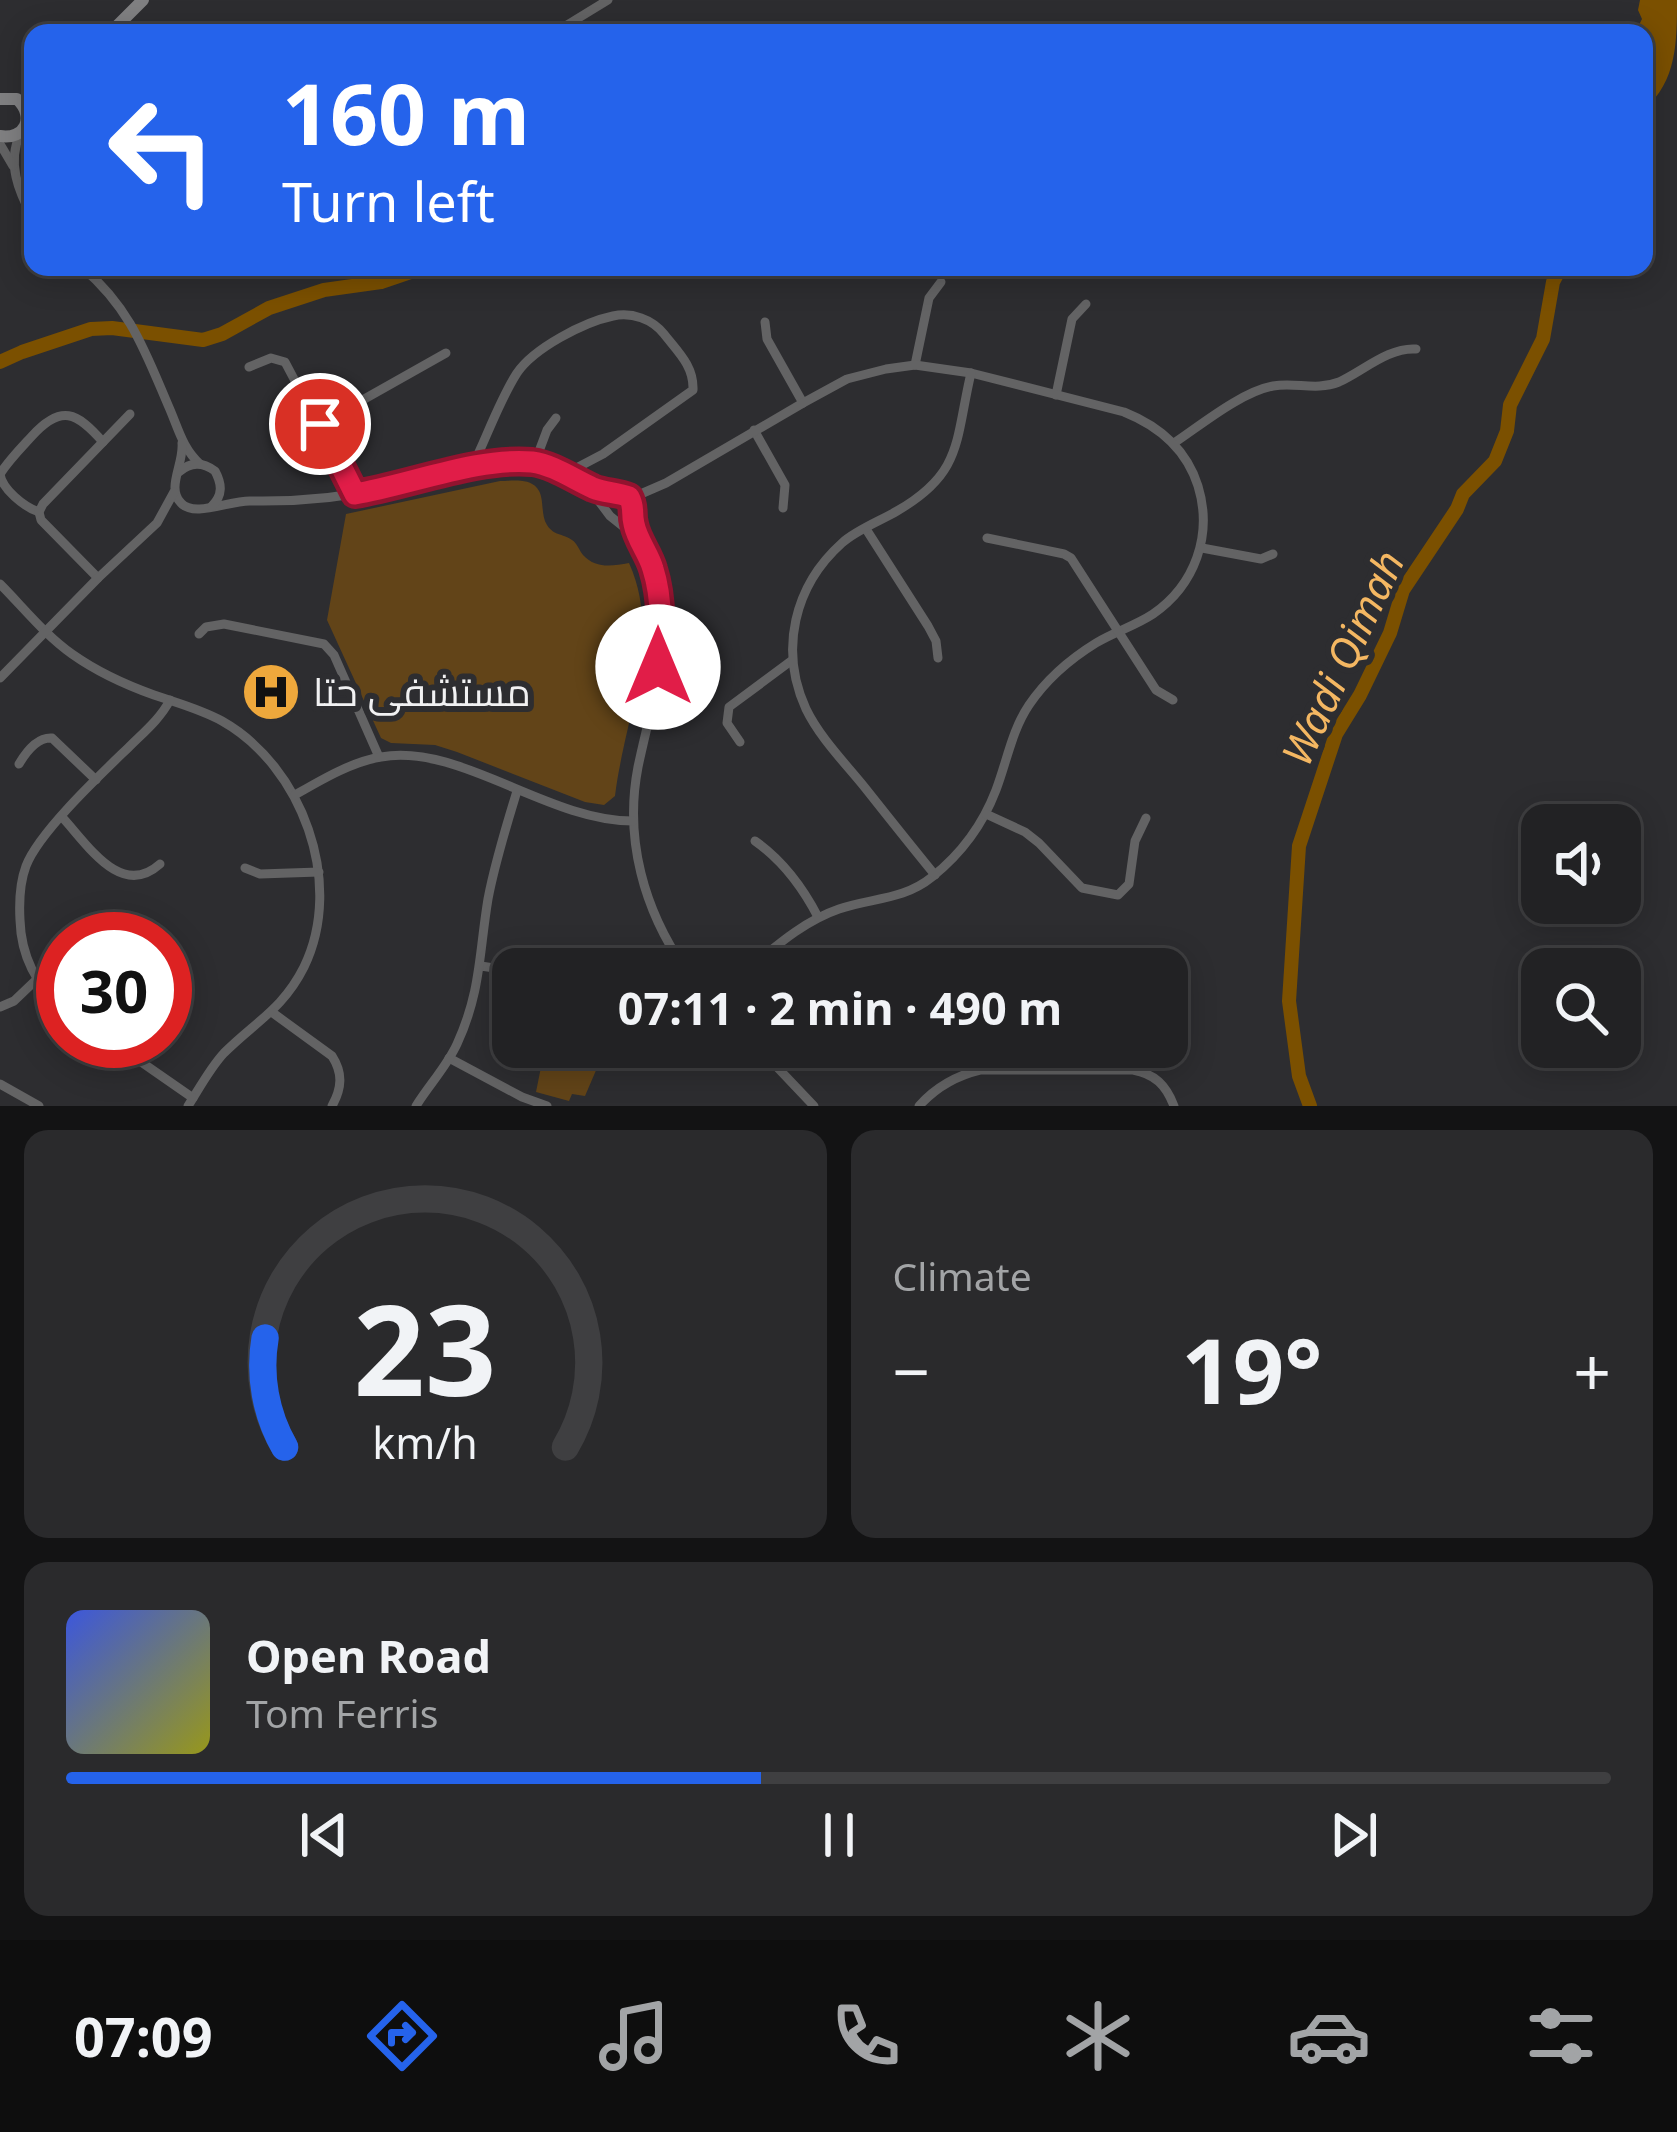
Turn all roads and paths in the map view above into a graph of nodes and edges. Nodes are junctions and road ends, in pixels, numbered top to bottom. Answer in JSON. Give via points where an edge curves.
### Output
{"nodes":[{"id":1,"x":147,"y":0,"type":"edge"},
{"id":2,"x":608,"y":0,"type":"edge"},
{"id":3,"x":120,"y":24,"type":"edge"},
{"id":4,"x":127,"y":24,"type":"edge"},
{"id":5,"x":569,"y":24,"type":"edge"},
{"id":6,"x":24,"y":97,"type":"edge"},
{"id":7,"x":0,"y":99,"type":"edge"},
{"id":8,"x":17,"y":100,"type":"junction"},
{"id":9,"x":24,"y":107,"type":"edge"},
{"id":10,"x":24,"y":128,"type":"edge"},
{"id":11,"x":20,"y":134,"type":"junction"},
{"id":12,"x":0,"y":140,"type":"edge"},
{"id":13,"x":13,"y":166,"type":"junction"},
{"id":14,"x":24,"y":201,"type":"edge"},
{"id":15,"x":92,"y":276,"type":"edge"},
{"id":16,"x":941,"y":283,"type":"dead end"},
{"id":17,"x":1086,"y":304,"type":"dead end"},
{"id":18,"x":766,"y":322,"type":"dead end"},
{"id":19,"x":1416,"y":350,"type":"dead end"},
{"id":20,"x":446,"y":353,"type":"dead end"},
{"id":21,"x":915,"y":365,"type":"junction"},
{"id":22,"x":249,"y":367,"type":"dead end"},
{"id":23,"x":970,"y":373,"type":"junction"},
{"id":24,"x":1056,"y":395,"type":"junction"},
{"id":25,"x":802,"y":403,"type":"junction"},
{"id":26,"x":130,"y":414,"type":"dead end"},
{"id":27,"x":556,"y":418,"type":"dead end"},
{"id":28,"x":320,"y":424,"type":"junction"},
{"id":29,"x":754,"y":430,"type":"junction"},
{"id":30,"x":104,"y":442,"type":"junction"},
{"id":31,"x":182,"y":442,"type":"junction"},
{"id":32,"x":1174,"y":443,"type":"junction"},
{"id":33,"x":535,"y":462,"type":"junction"},
{"id":34,"x":200,"y":464,"type":"junction"},
{"id":35,"x":472,"y":467,"type":"junction"},
{"id":36,"x":179,"y":472,"type":"junction"},
{"id":37,"x":565,"y":473,"type":"junction"},
{"id":38,"x":220,"y":479,"type":"junction"},
{"id":39,"x":586,"y":485,"type":"junction"},
{"id":40,"x":174,"y":492,"type":"junction"},
{"id":41,"x":644,"y":493,"type":"junction"},
{"id":42,"x":355,"y":494,"type":"junction"},
{"id":43,"x":621,"y":494,"type":"junction"},
{"id":44,"x":248,"y":500,"type":"junction"},
{"id":45,"x":212,"y":506,"type":"junction"},
{"id":46,"x":783,"y":508,"type":"dead end"},
{"id":47,"x":193,"y":510,"type":"junction"},
{"id":48,"x":633,"y":511,"type":"junction"},
{"id":49,"x":39,"y":512,"type":"junction"},
{"id":50,"x":608,"y":512,"type":"junction"},
{"id":51,"x":618,"y":520,"type":"junction"},
{"id":52,"x":158,"y":523,"type":"junction"},
{"id":53,"x":866,"y":529,"type":"junction"},
{"id":54,"x":987,"y":538,"type":"dead end"},
{"id":55,"x":639,"y":540,"type":"junction"},
{"id":56,"x":1202,"y":548,"type":"junction"},
{"id":57,"x":1273,"y":554,"type":"dead end"},
{"id":58,"x":98,"y":578,"type":"junction"},
{"id":59,"x":0,"y":584,"type":"edge"},
{"id":60,"x":1120,"y":631,"type":"junction"},
{"id":61,"x":46,"y":632,"type":"junction"},
{"id":62,"x":199,"y":634,"type":"dead end"},
{"id":63,"x":938,"y":658,"type":"dead end"},
{"id":64,"x":791,"y":661,"type":"junction"},
{"id":65,"x":0,"y":678,"type":"edge"},
{"id":66,"x":170,"y":700,"type":"junction"},
{"id":67,"x":1173,"y":700,"type":"dead end"},
{"id":68,"x":740,"y":742,"type":"dead end"},
{"id":69,"x":379,"y":757,"type":"junction"},
{"id":70,"x":19,"y":764,"type":"dead end"},
{"id":71,"x":96,"y":780,"type":"junction"},
{"id":72,"x":517,"y":791,"type":"junction"},
{"id":73,"x":295,"y":794,"type":"junction"},
{"id":74,"x":986,"y":814,"type":"junction"},
{"id":75,"x":62,"y":818,"type":"junction"},
{"id":76,"x":1146,"y":818,"type":"dead end"},
{"id":77,"x":633,"y":821,"type":"junction"},
{"id":78,"x":755,"y":841,"type":"dead end"},
{"id":79,"x":160,"y":863,"type":"dead end"},
{"id":80,"x":245,"y":868,"type":"dead end"},
{"id":81,"x":319,"y":872,"type":"junction"},
{"id":82,"x":935,"y":875,"type":"junction"},
{"id":83,"x":818,"y":917,"type":"junction"},
{"id":84,"x":673,"y":948,"type":"edge"},
{"id":85,"x":776,"y":948,"type":"edge"},
{"id":86,"x":481,"y":966,"type":"junction"},
{"id":87,"x":492,"y":968,"type":"edge"},
{"id":88,"x":36,"y":977,"type":"edge"},
{"id":89,"x":36,"y":980,"type":"edge"},
{"id":90,"x":0,"y":1007,"type":"edge"},
{"id":91,"x":273,"y":1013,"type":"junction"},
{"id":92,"x":449,"y":1058,"type":"junction"},
{"id":93,"x":146,"y":1068,"type":"edge"},
{"id":94,"x":778,"y":1068,"type":"edge"},
{"id":95,"x":0,"y":1084,"type":"edge"},
{"id":96,"x":191,"y":1102,"type":"edge"},
{"id":97,"x":39,"y":1106,"type":"edge"},
{"id":98,"x":332,"y":1106,"type":"edge"},
{"id":99,"x":416,"y":1106,"type":"edge"},
{"id":100,"x":547,"y":1106,"type":"edge"},
{"id":101,"x":814,"y":1106,"type":"edge"},
{"id":102,"x":919,"y":1106,"type":"edge"},
{"id":103,"x":1174,"y":1106,"type":"edge"}],
"edges":[{"from":1,"to":3,"type":"main road"},
{"from":1,"to":4,"type":"main road"},
{"from":2,"to":5,"type":"street"},
{"from":6,"to":8,"type":"main road"},
{"from":7,"to":8,"type":"main road"},
{"from":8,"to":9,"type":"main road"},
{"from":10,"to":11,"type":"main road"},
{"from":11,"to":12,"type":"main road"},
{"from":11,"to":13,"type":"street"},
{"from":12,"to":13,"type":"street"},
{"from":13,"to":14,"type":"street"},
{"from":15,"to":31,"type":"street","via":[[124,312]]},
{"from":16,"to":21,"type":"street","via":[[930,296]]},
{"from":17,"to":24,"type":"street","via":[[1072,319]]},
{"from":18,"to":25,"type":"street"},
{"from":19,"to":32,"type":"street","via":[[1400,350],[1334,384],[1269,386]]},
{"from":20,"to":28,"type":"street"},
{"from":21,"to":23,"type":"street"},
{"from":21,"to":25,"type":"street","via":[[848,380]]},
{"from":22,"to":28,"type":"street","via":[[285,362]]},
{"from":23,"to":24,"type":"street"},
{"from":23,"to":53,"type":"street","via":[[945,472],[925,494]]},
{"from":24,"to":32,"type":"street","via":[[1145,420]]},
{"from":25,"to":29,"type":"street"},
{"from":26,"to":30,"type":"street"},
{"from":27,"to":33,"type":"street"},
{"from":28,"to":42,"type":"street"},
{"from":29,"to":41,"type":"street"},
{"from":29,"to":46,"type":"street","via":[[785,484]]},
{"from":30,"to":49,"type":"street"},
{"from":30,"to":49,"type":"street","via":[[73,416],[45,421],[0,474]]},
{"from":31,"to":34,"type":"street"},
{"from":31,"to":36,"type":"street"},
{"from":32,"to":56,"type":"street","via":[[1202,499]]},
{"from":33,"to":35,"type":"street"},
{"from":33,"to":37,"type":"street"},
{"from":34,"to":36,"type":"street"},
{"from":34,"to":38,"type":"street"},
{"from":35,"to":37,"type":"street","via":[[518,371],[540,350],[615,315],[656,325],[694,373],[693,390]]},
{"from":35,"to":42,"type":"street"},
{"from":36,"to":40,"type":"street"},
{"from":37,"to":39,"type":"street"},
{"from":38,"to":44,"type":"street"},
{"from":38,"to":45,"type":"street"},
{"from":39,"to":43,"type":"street"},
{"from":39,"to":50,"type":"street"},
{"from":40,"to":47,"type":"street"},
{"from":40,"to":52,"type":"street"},
{"from":41,"to":43,"type":"street"},
{"from":41,"to":48,"type":"street"},
{"from":42,"to":44,"type":"street"},
{"from":43,"to":48,"type":"street"},
{"from":43,"to":50,"type":"street","via":[[609,499]]},
{"from":44,"to":45,"type":"street"},
{"from":45,"to":47,"type":"street"},
{"from":47,"to":52,"type":"street"},
{"from":48,"to":51,"type":"street"},
{"from":48,"to":55,"type":"street"},
{"from":49,"to":58,"type":"street"},
{"from":50,"to":51,"type":"street"},
{"from":51,"to":55,"type":"street"},
{"from":52,"to":58,"type":"street"},
{"from":53,"to":63,"type":"street","via":[[928,626]]},
{"from":53,"to":64,"type":"street","via":[[817,569],[800,602]]},
{"from":54,"to":60,"type":"street","via":[[1068,556]]},
{"from":55,"to":77,"type":"street","via":[[654,571],[661,639]]},
{"from":56,"to":57,"type":"street"},
{"from":56,"to":60,"type":"street","via":[[1170,600]]},
{"from":58,"to":61,"type":"street"},
{"from":59,"to":61,"type":"street"},
{"from":60,"to":67,"type":"street","via":[[1156,690]]},
{"from":60,"to":74,"type":"street","via":[[1067,664],[1030,705]]},
{"from":61,"to":65,"type":"street"},
{"from":61,"to":66,"type":"street","via":[[87,663]]},
{"from":62,"to":69,"type":"street","via":[[224,624],[324,644]]},
{"from":64,"to":68,"type":"street","via":[[729,707],[727,723]]},
{"from":64,"to":82,"type":"street","via":[[808,713]]},
{"from":66,"to":71,"type":"street"},
{"from":66,"to":73,"type":"street","via":[[227,724]]},
{"from":69,"to":72,"type":"street","via":[[432,758]]},
{"from":69,"to":73,"type":"street"},
{"from":70,"to":71,"type":"street","via":[[49,737]]},
{"from":71,"to":75,"type":"street"},
{"from":72,"to":77,"type":"street"},
{"from":72,"to":86,"type":"street","via":[[489,894]]},
{"from":73,"to":81,"type":"street"},
{"from":74,"to":76,"type":"street","via":[[1025,832],[1082,888],[1118,895],[1129,884]]},
{"from":74,"to":82,"type":"street"},
{"from":75,"to":79,"type":"street","via":[[121,874],[142,876]]},
{"from":75,"to":88,"type":"street","via":[[22,877],[20,938]]},
{"from":77,"to":84,"type":"street","via":[[649,902]]},
{"from":78,"to":83,"type":"street"},
{"from":80,"to":81,"type":"street"},
{"from":81,"to":91,"type":"street","via":[[312,947]]},
{"from":82,"to":83,"type":"street","via":[[906,893]]},
{"from":83,"to":85,"type":"street"},
{"from":86,"to":87,"type":"street"},
{"from":86,"to":92,"type":"street"},
{"from":89,"to":90,"type":"street"},
{"from":91,"to":96,"type":"street","via":[[226,1050]]},
{"from":91,"to":98,"type":"street","via":[[332,1055],[341,1087]]},
{"from":92,"to":99,"type":"street"},
{"from":92,"to":100,"type":"street"},
{"from":93,"to":96,"type":"street"},
{"from":94,"to":101,"type":"street"},
{"from":95,"to":97,"type":"street"},
{"from":102,"to":103,"type":"street","via":[[946,1083],[980,1070],[1133,1070],[1159,1080]]}]}
